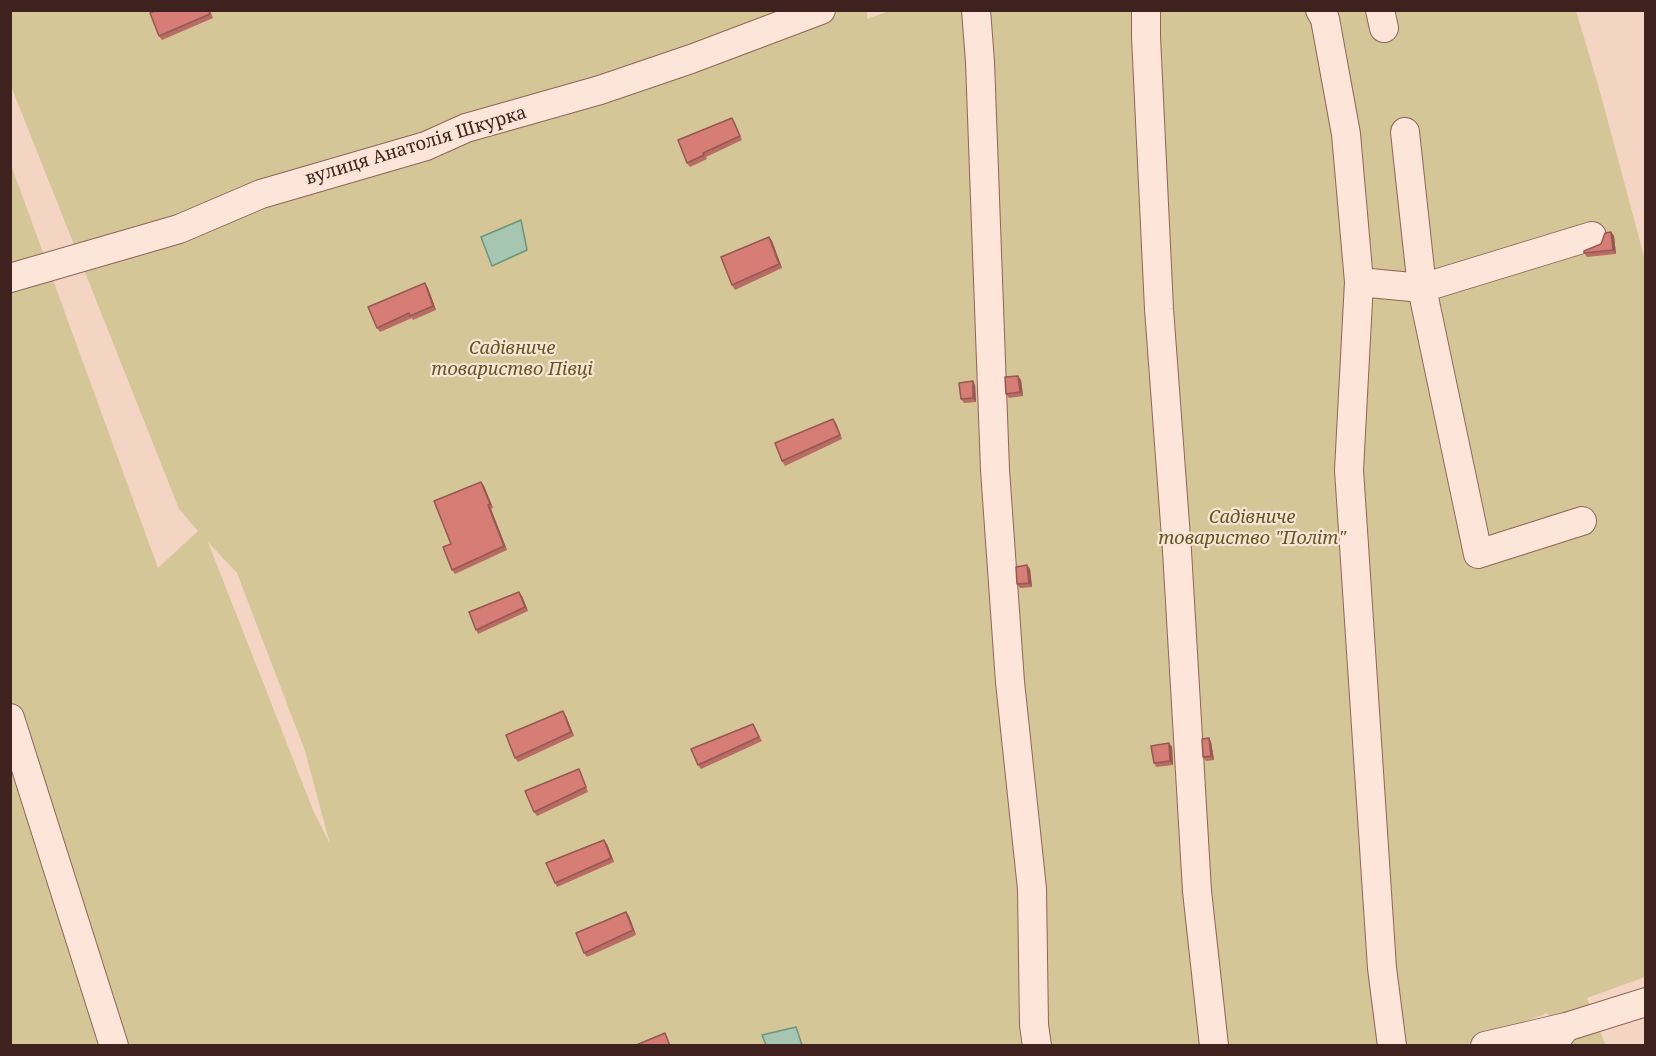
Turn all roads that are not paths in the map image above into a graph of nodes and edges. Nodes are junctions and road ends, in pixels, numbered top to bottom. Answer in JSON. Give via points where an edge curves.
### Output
{"nodes":[{"id":1,"x":821,"y":10,"type":"edge"},
{"id":2,"x":976,"y":10,"type":"edge"},
{"id":3,"x":1146,"y":10,"type":"edge"},
{"id":4,"x":1320,"y":10,"type":"edge"},
{"id":5,"x":1405,"y":132,"type":"dead end"},
{"id":6,"x":1592,"y":236,"type":"dead end"},
{"id":7,"x":10,"y":278,"type":"edge"},
{"id":8,"x":1359,"y":282,"type":"junction"},
{"id":9,"x":1422,"y":288,"type":"junction"},
{"id":10,"x":1582,"y":521,"type":"dead end"},
{"id":11,"x":10,"y":718,"type":"edge"},
{"id":12,"x":1646,"y":1002,"type":"edge"},
{"id":13,"x":1558,"y":1036,"type":"edge"},
{"id":14,"x":114,"y":1046,"type":"edge"},
{"id":15,"x":1037,"y":1046,"type":"edge"},
{"id":16,"x":1214,"y":1046,"type":"edge"},
{"id":17,"x":1392,"y":1046,"type":"edge"},
{"id":18,"x":1485,"y":1046,"type":"edge"}],
"edges":[{"from":1,"to":7,"type":"street","name":"вулиця Анатолія Шкурка","via":[[600,90],[466,128],[426,146],[261,194],[178,229]]},
{"from":2,"to":15,"type":"street","via":[[995,470],[1010,682],[1032,889]]},
{"from":3,"to":16,"type":"street","via":[[1159,309],[1197,891]]},
{"from":4,"to":8,"type":"street","via":[[1325,19],[1346,134]]},
{"from":5,"to":9,"type":"street"},
{"from":6,"to":9,"type":"street"},
{"from":8,"to":9,"type":"street"},
{"from":8,"to":17,"type":"street","via":[[1349,470],[1382,968]]},
{"from":9,"to":10,"type":"street","via":[[1478,554]]},
{"from":11,"to":14,"type":"street"},
{"from":12,"to":13,"type":"street"},
{"from":13,"to":18,"type":"street"}]}
